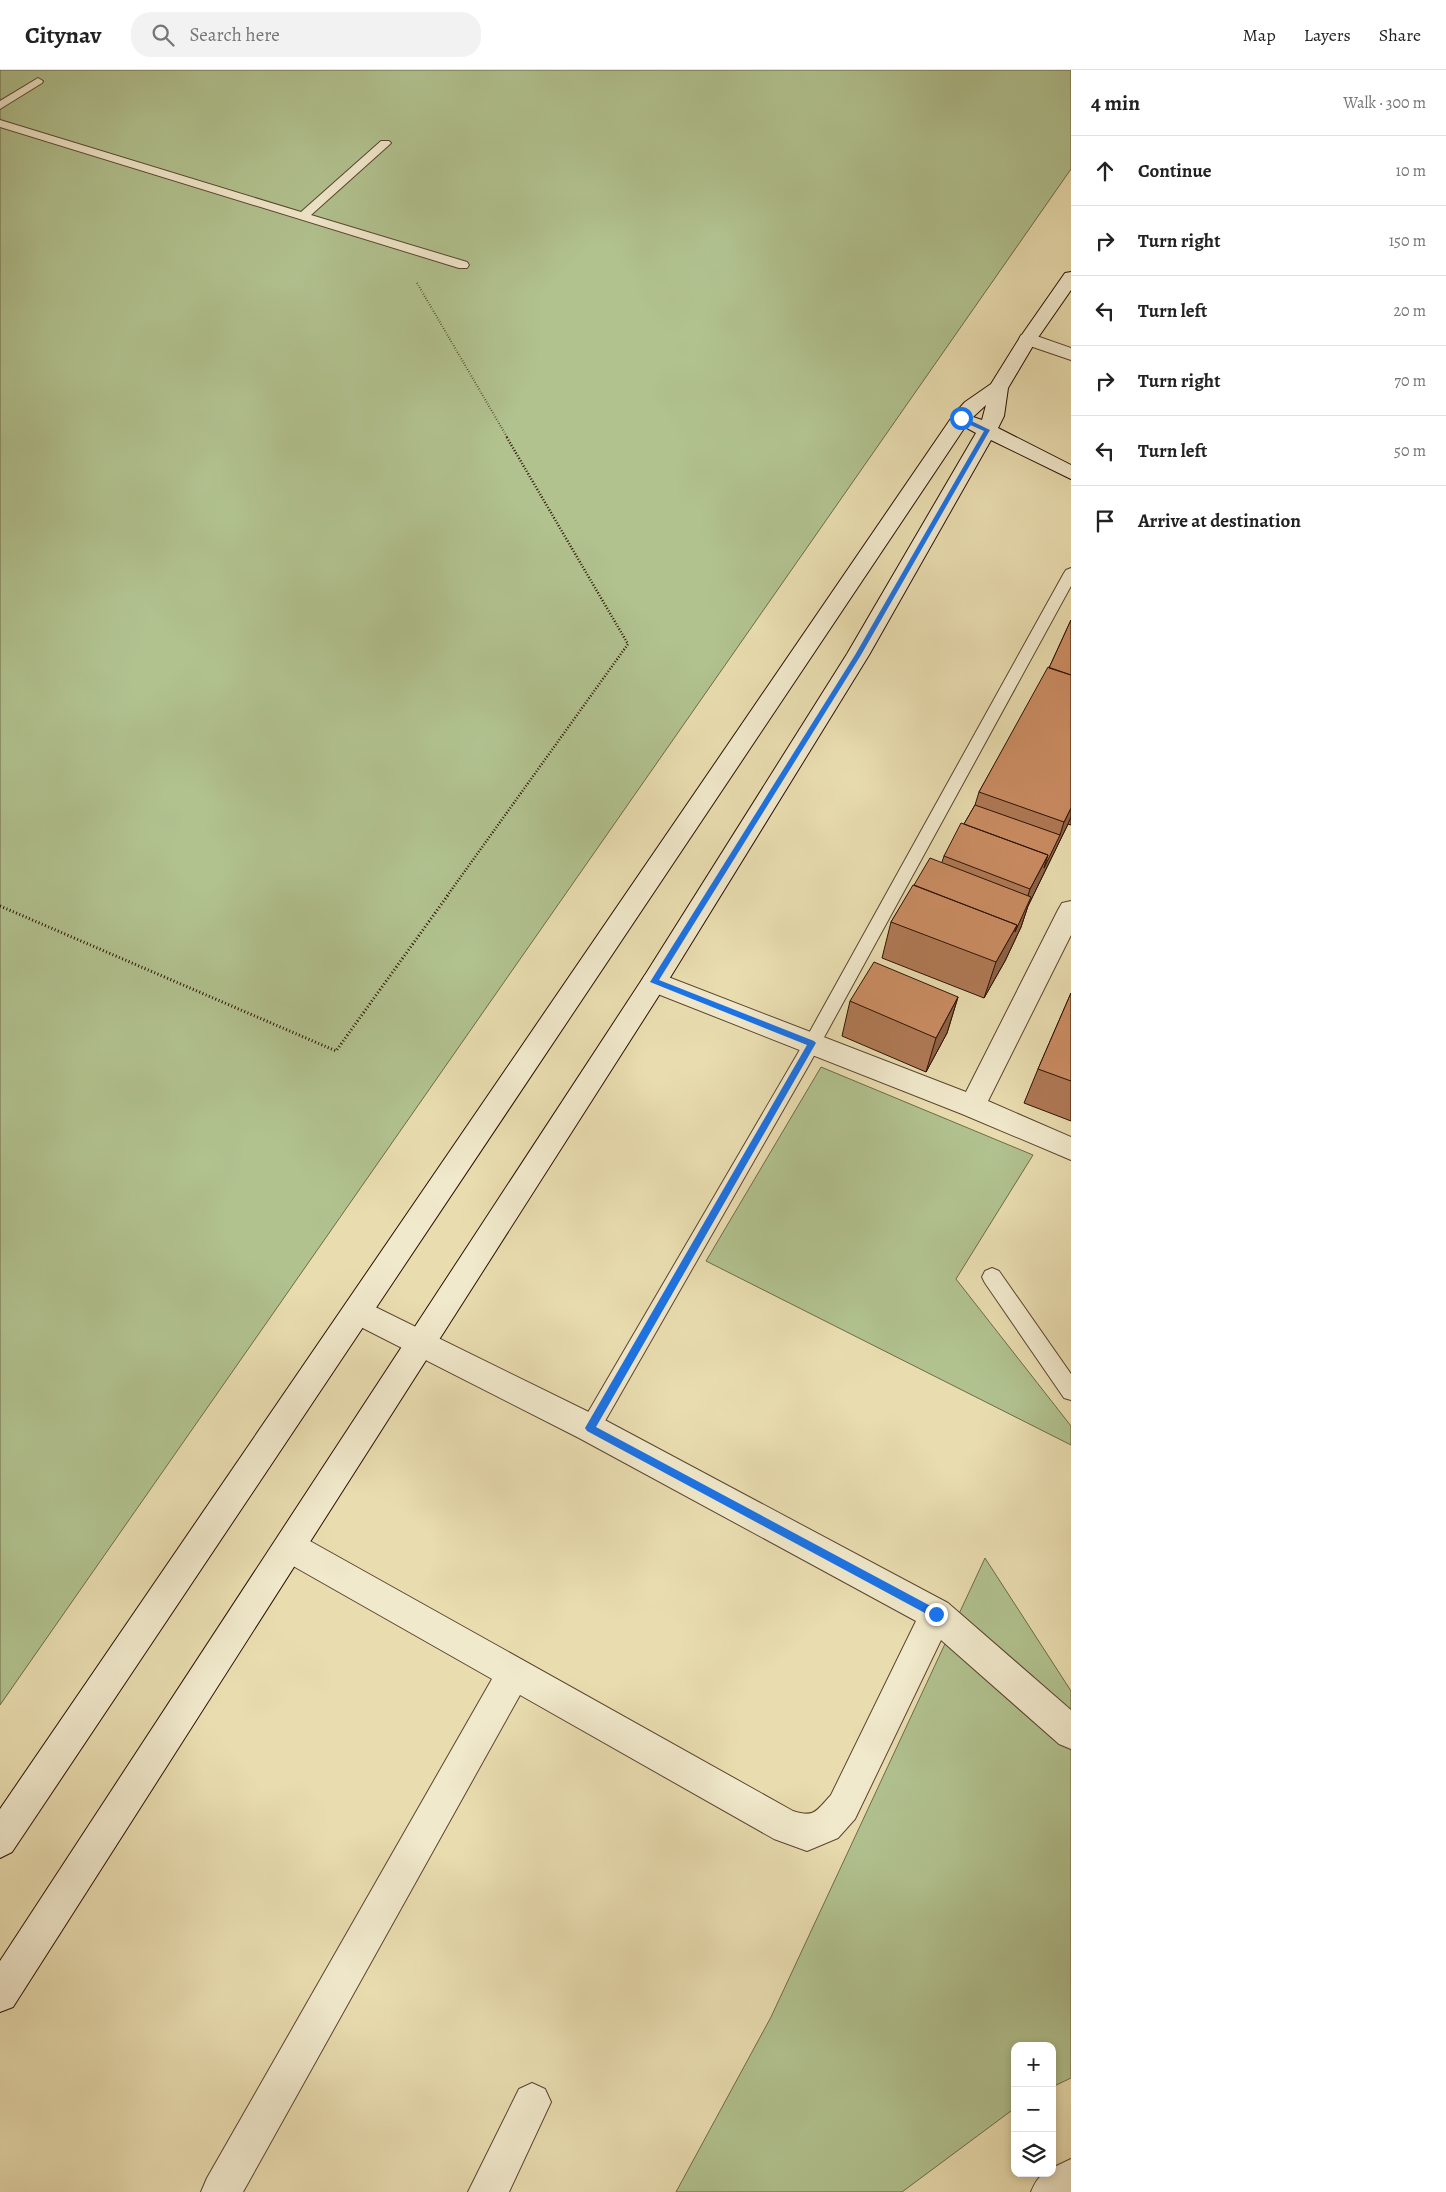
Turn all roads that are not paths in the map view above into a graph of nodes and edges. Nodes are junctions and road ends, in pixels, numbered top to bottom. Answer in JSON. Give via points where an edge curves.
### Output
{"nodes":[{"id":1,"x":38,"y":81,"type":"dead end"},
{"id":2,"x":0,"y":90,"type":"edge"},
{"id":3,"x":18,"y":95,"type":"junction"},
{"id":4,"x":0,"y":106,"type":"edge"},
{"id":5,"x":0,"y":123,"type":"edge"},
{"id":6,"x":385,"y":143,"type":"dead end"},
{"id":7,"x":303,"y":216,"type":"junction"},
{"id":8,"x":463,"y":265,"type":"dead end"},
{"id":9,"x":1071,"y":277,"type":"edge"},
{"id":10,"x":1028,"y":338,"type":"junction"},
{"id":11,"x":1071,"y":354,"type":"edge"},
{"id":12,"x":998,"y":388,"type":"junction"},
{"id":13,"x":967,"y":412,"type":"junction"},
{"id":14,"x":991,"y":423,"type":"junction"},
{"id":15,"x":1045,"y":439,"type":"dead end"},
{"id":16,"x":1071,"y":473,"type":"edge"},
{"id":17,"x":1071,"y":573,"type":"edge"},
{"id":18,"x":1071,"y":910,"type":"edge"},
{"id":19,"x":654,"y":982,"type":"junction"},
{"id":20,"x":812,"y":1043,"type":"junction"},
{"id":21,"x":972,"y":1106,"type":"junction"},
{"id":22,"x":1071,"y":1149,"type":"edge"},
{"id":23,"x":992,"y":1277,"type":"dead end"},
{"id":24,"x":357,"y":1311,"type":"junction"},
{"id":25,"x":422,"y":1343,"type":"junction"},
{"id":26,"x":1071,"y":1391,"type":"edge"},
{"id":27,"x":590,"y":1428,"type":"junction"},
{"id":28,"x":290,"y":1547,"type":"junction"},
{"id":29,"x":936,"y":1614,"type":"junction"},
{"id":30,"x":514,"y":1673,"type":"junction"},
{"id":31,"x":1071,"y":1732,"type":"edge"},
{"id":32,"x":0,"y":1840,"type":"edge"},
{"id":33,"x":0,"y":1994,"type":"edge"},
{"id":34,"x":532,"y":2102,"type":"dead end"},
{"id":35,"x":1071,"y":2179,"type":"edge"},
{"id":36,"x":221,"y":2192,"type":"edge"},
{"id":37,"x":488,"y":2192,"type":"edge"},
{"id":38,"x":1051,"y":2192,"type":"edge"}],
"edges":[{"from":1,"to":3,"type":"lane"},
{"from":2,"to":3,"type":"lane"},
{"from":3,"to":4,"type":"lane"},
{"from":5,"to":7,"type":"lane"},
{"from":6,"to":7,"type":"lane"},
{"from":7,"to":8,"type":"lane"},
{"from":9,"to":10,"type":"street"},
{"from":10,"to":11,"type":"street"},
{"from":10,"to":12,"type":"street"},
{"from":12,"to":13,"type":"street"},
{"from":12,"to":14,"type":"street"},
{"from":13,"to":14,"type":"street"},
{"from":13,"to":24,"type":"street"},
{"from":14,"to":15,"type":"street"},
{"from":14,"to":16,"type":"street"},
{"from":14,"to":19,"type":"street","via":[[858,655]]},
{"from":17,"to":20,"type":"lane"},
{"from":18,"to":21,"type":"street"},
{"from":19,"to":20,"type":"street"},
{"from":19,"to":25,"type":"street"},
{"from":20,"to":21,"type":"street"},
{"from":20,"to":27,"type":"lane"},
{"from":21,"to":22,"type":"street"},
{"from":23,"to":26,"type":"lane"},
{"from":24,"to":25,"type":"street"},
{"from":24,"to":32,"type":"street"},
{"from":25,"to":27,"type":"street"},
{"from":25,"to":28,"type":"street"},
{"from":27,"to":29,"type":"street"},
{"from":28,"to":30,"type":"street"},
{"from":28,"to":33,"type":"street"},
{"from":29,"to":30,"type":"street","via":[[843,1807],[826,1826],[807,1833],[786,1827]]},
{"from":29,"to":31,"type":"street"},
{"from":30,"to":36,"type":"street"},
{"from":34,"to":37,"type":"street"},
{"from":35,"to":38,"type":"street"}]}
